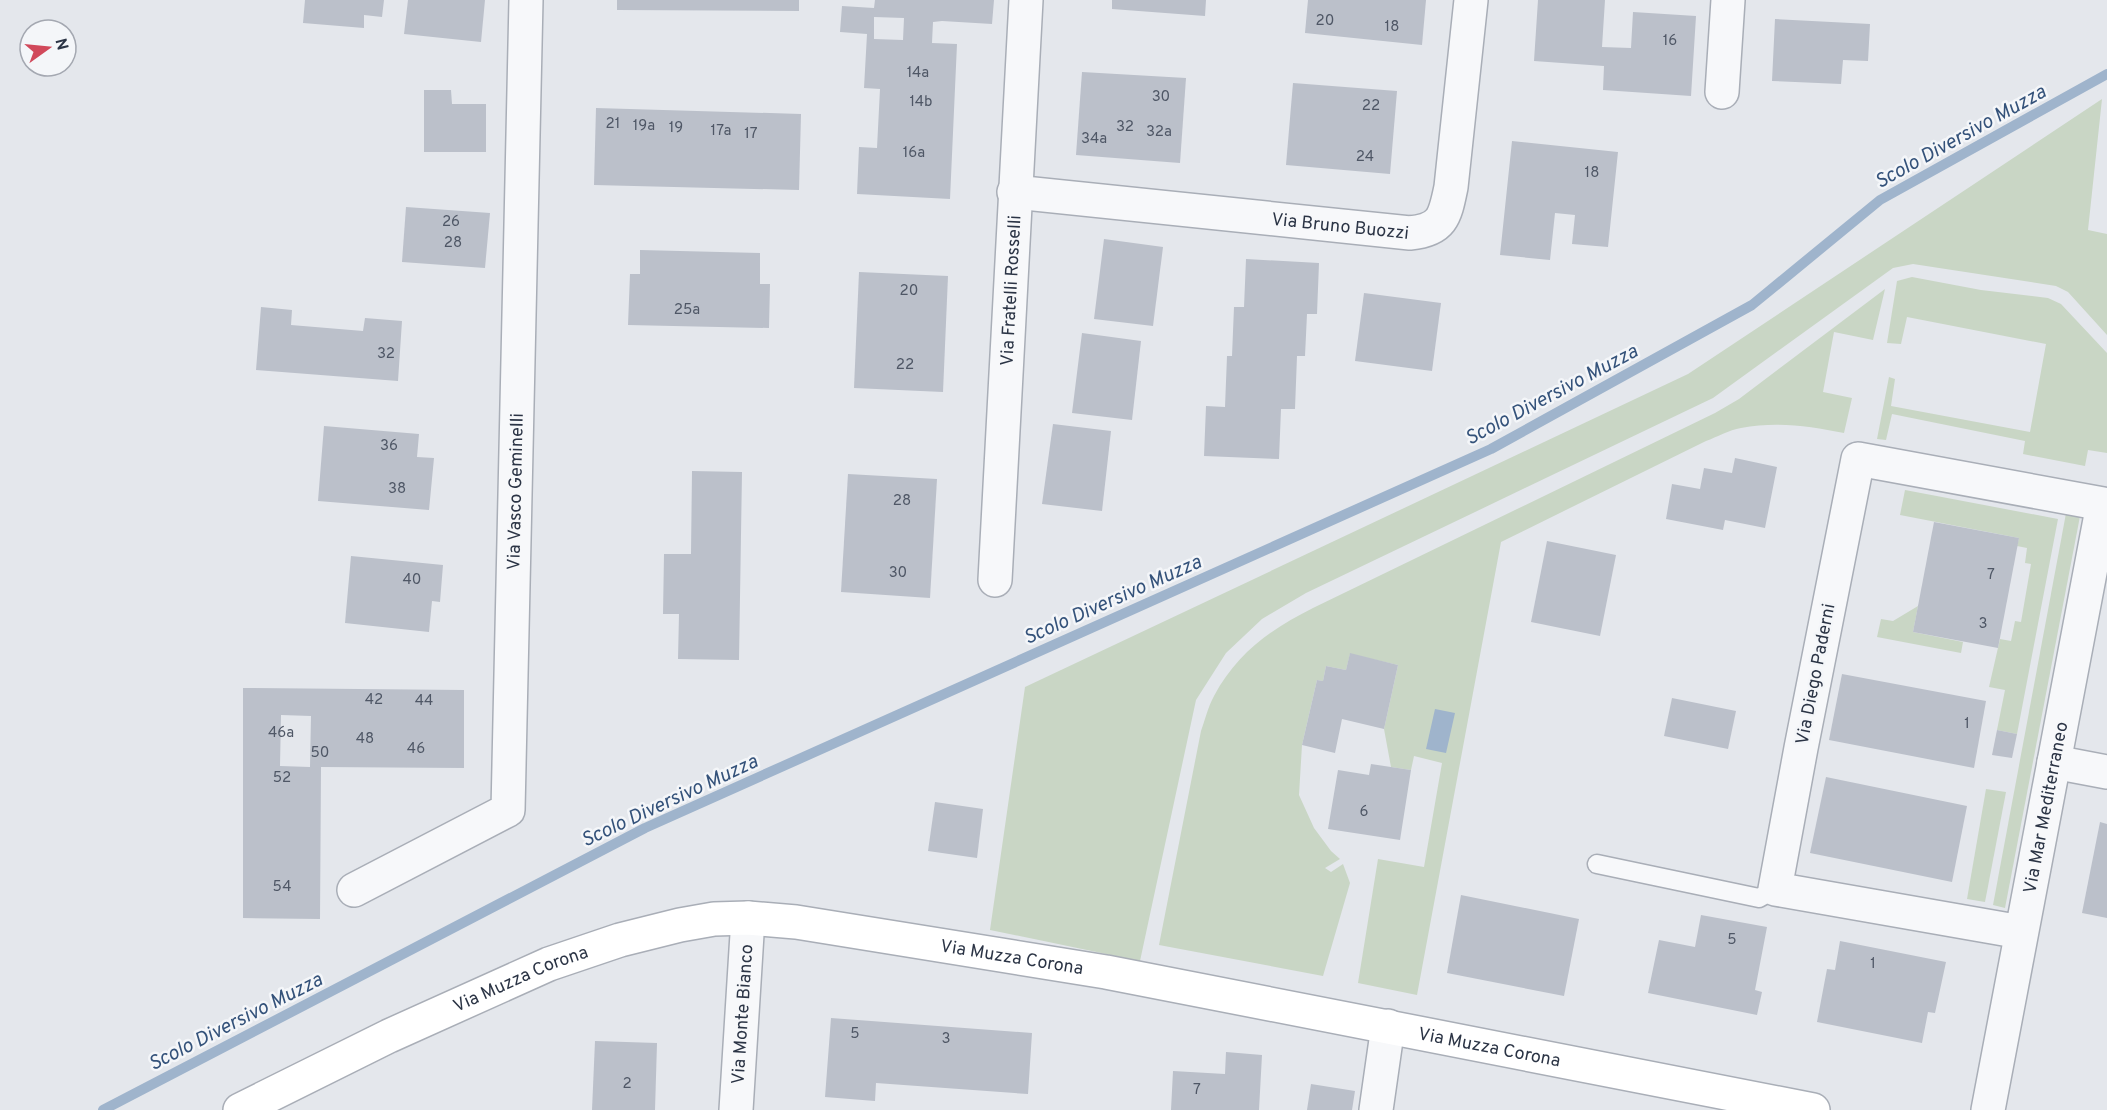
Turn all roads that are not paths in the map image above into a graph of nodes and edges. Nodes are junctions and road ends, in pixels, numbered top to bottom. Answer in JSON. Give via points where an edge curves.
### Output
{"nodes":[{"id":1,"x":526,"y":0,"type":"edge"},
{"id":2,"x":1026,"y":0,"type":"edge"},
{"id":3,"x":1471,"y":0,"type":"edge"},
{"id":4,"x":1728,"y":0,"type":"edge"},
{"id":5,"x":1722,"y":92,"type":"dead end"},
{"id":6,"x":1014,"y":192,"type":"junction"},
{"id":7,"x":2103,"y":504,"type":"joint"},
{"id":8,"x":995,"y":580,"type":"dead end"},
{"id":9,"x":2054,"y":762,"type":"junction"},
{"id":10,"x":2107,"y":772,"type":"edge"},
{"id":11,"x":1597,"y":864,"type":"dead end"},
{"id":12,"x":1775,"y":889,"type":"junction"},
{"id":13,"x":354,"y":890,"type":"dead end"},
{"id":14,"x":748,"y":918,"type":"junction"},
{"id":15,"x":2021,"y":932,"type":"junction"},
{"id":16,"x":1388,"y":1026,"type":"junction"},
{"id":17,"x":240,"y":1110,"type":"edge"},
{"id":18,"x":736,"y":1110,"type":"edge"},
{"id":19,"x":1376,"y":1110,"type":"edge"},
{"id":20,"x":1813,"y":1110,"type":"edge"},
{"id":21,"x":1988,"y":1110,"type":"edge"}],
"edges":[{"from":1,"to":13,"type":"street","name":"Via Vasco Geminelli","via":[[508,810]]},
{"from":2,"to":6,"type":"street","name":"Via Fratelli Rosselli"},
{"from":3,"to":6,"type":"street","name":"Via Bruno Buozzi","via":[[1446,213],[1426,231],[1410,233]]},
{"from":4,"to":5,"type":"street"},
{"from":6,"to":8,"type":"street","name":"Via Fratelli Rosselli"},
{"from":7,"to":9,"type":"street","name":"Via Mar Mediterraneo"},
{"from":7,"to":12,"type":"street","name":"Via Diego Paderni","via":[[1858,459]]},
{"from":9,"to":10,"type":"street"},
{"from":9,"to":15,"type":"street","name":"Via Mar Mediterraneo"},
{"from":11,"to":12,"type":"lane","via":[[1759,898]]},
{"from":12,"to":15,"type":"street"},
{"from":14,"to":16,"type":"street","name":"Via Muzza Corona","via":[[796,922],[1106,972]]},
{"from":14,"to":17,"type":"street","name":"Via Muzza Corona","via":[[680,925],[549,964],[389,1036]]},
{"from":14,"to":18,"type":"street","name":"Via Monte Bianco"},
{"from":15,"to":21,"type":"street","name":"Via Mar Mediterraneo"},
{"from":16,"to":19,"type":"street"},
{"from":16,"to":20,"type":"street","name":"Via Muzza Corona"}]}
